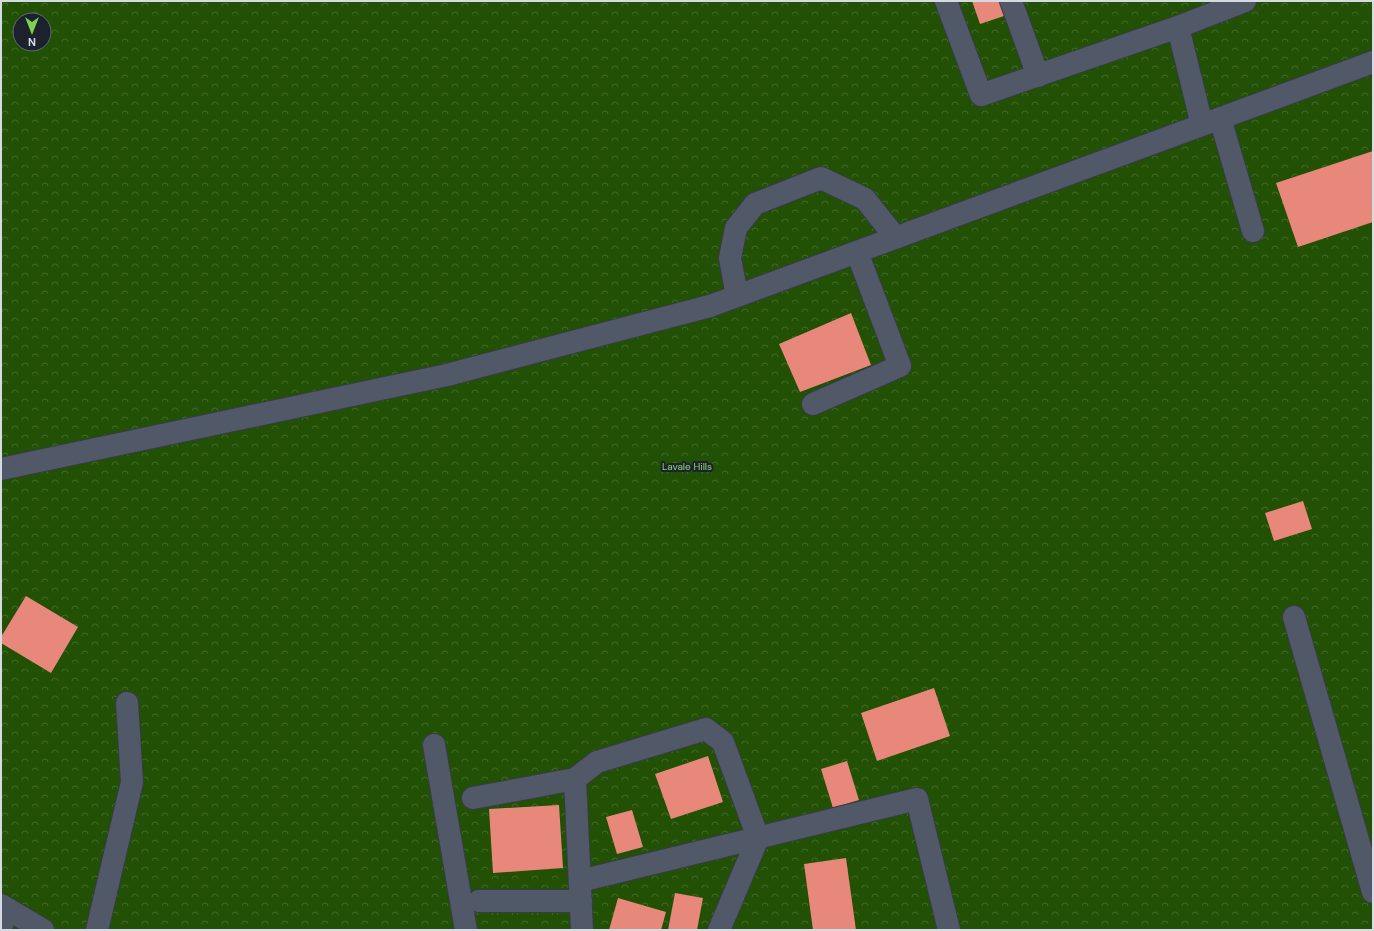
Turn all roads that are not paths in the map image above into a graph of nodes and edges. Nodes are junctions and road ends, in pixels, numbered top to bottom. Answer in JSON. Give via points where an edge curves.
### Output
{"nodes":[{"id":1,"x":946,"y":1,"type":"edge"},
{"id":2,"x":1011,"y":1,"type":"edge"},
{"id":3,"x":1245,"y":1,"type":"edge"},
{"id":4,"x":1178,"y":28,"type":"junction"},
{"id":5,"x":1373,"y":62,"type":"edge"},
{"id":6,"x":1038,"y":76,"type":"junction"},
{"id":7,"x":1211,"y":121,"type":"junction"},
{"id":8,"x":1252,"y":231,"type":"dead end"},
{"id":9,"x":896,"y":238,"type":"junction"},
{"id":10,"x":857,"y":252,"type":"junction"},
{"id":11,"x":737,"y":296,"type":"junction"},
{"id":12,"x":813,"y":404,"type":"dead end"},
{"id":13,"x":1,"y":469,"type":"edge"},
{"id":14,"x":1294,"y":617,"type":"dead end"},
{"id":15,"x":127,"y":704,"type":"dead end"},
{"id":16,"x":434,"y":745,"type":"dead end"},
{"id":17,"x":575,"y":779,"type":"junction"},
{"id":18,"x":473,"y":798,"type":"dead end"},
{"id":19,"x":758,"y":838,"type":"junction"},
{"id":20,"x":580,"y":891,"type":"junction"},
{"id":21,"x":1373,"y":892,"type":"edge"},
{"id":22,"x":479,"y":901,"type":"dead end"},
{"id":23,"x":3,"y":914,"type":"edge"},
{"id":24,"x":43,"y":930,"type":"edge"},
{"id":25,"x":97,"y":930,"type":"edge"},
{"id":26,"x":466,"y":930,"type":"edge"},
{"id":27,"x":582,"y":930,"type":"edge"},
{"id":28,"x":719,"y":930,"type":"edge"},
{"id":29,"x":949,"y":930,"type":"edge"}],
"edges":[{"from":1,"to":6,"type":"lane","via":[[981,95]]},
{"from":2,"to":6,"type":"lane"},
{"from":3,"to":4,"type":"lane"},
{"from":4,"to":6,"type":"lane"},
{"from":4,"to":7,"type":"lane"},
{"from":5,"to":7,"type":"lane"},
{"from":7,"to":8,"type":"lane"},
{"from":7,"to":9,"type":"lane"},
{"from":9,"to":10,"type":"lane"},
{"from":9,"to":11,"type":"lane","via":[[865,199],[821,178],[755,204],[736,228],[730,258]]},
{"from":10,"to":11,"type":"lane"},
{"from":10,"to":12,"type":"lane","via":[[900,366]]},
{"from":11,"to":13,"type":"lane","via":[[710,306],[447,375]]},
{"from":14,"to":21,"type":"lane"},
{"from":15,"to":25,"type":"lane","via":[[132,782]]},
{"from":16,"to":26,"type":"lane"},
{"from":17,"to":18,"type":"lane"},
{"from":17,"to":19,"type":"lane","via":[[597,762],[706,729],[723,742]]},
{"from":17,"to":20,"type":"lane"},
{"from":19,"to":20,"type":"lane"},
{"from":19,"to":28,"type":"lane"},
{"from":19,"to":29,"type":"lane","via":[[917,799]]},
{"from":20,"to":22,"type":"lane"},
{"from":20,"to":27,"type":"lane"},
{"from":23,"to":24,"type":"lane"}]}
